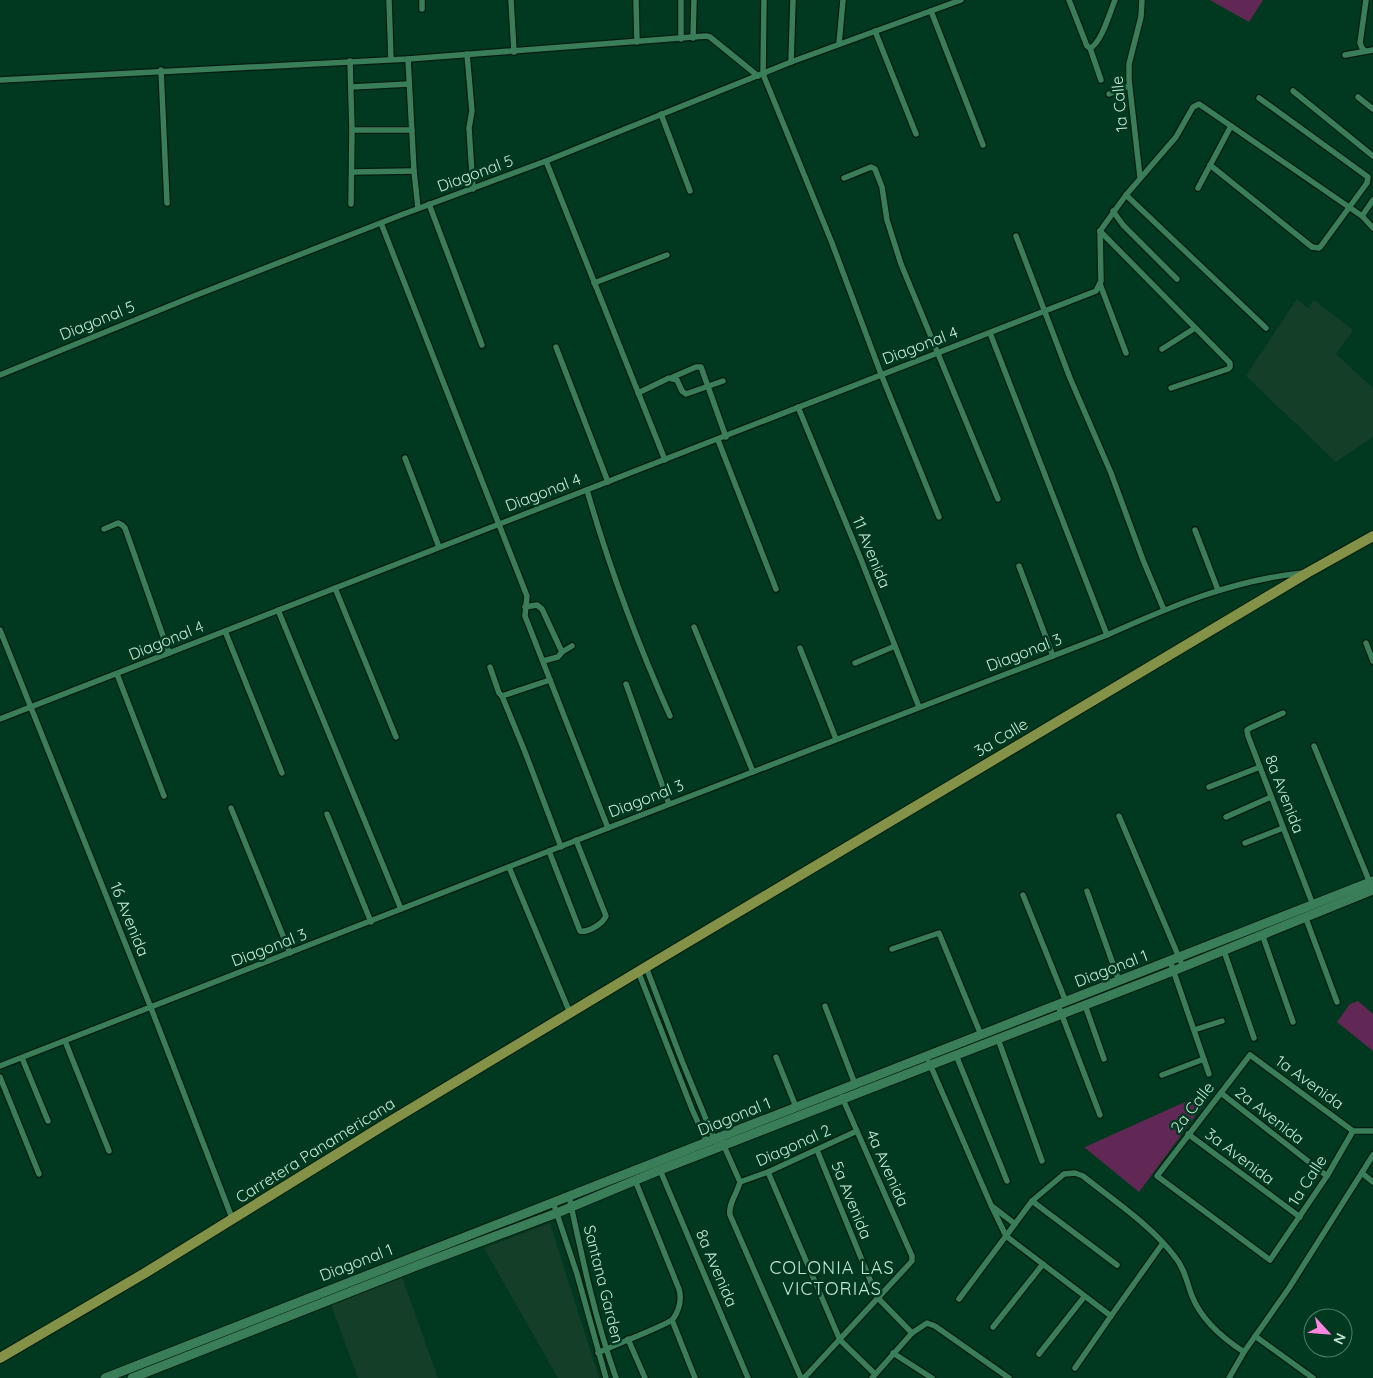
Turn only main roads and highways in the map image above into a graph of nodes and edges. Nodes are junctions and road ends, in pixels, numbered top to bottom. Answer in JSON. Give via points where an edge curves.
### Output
{"nodes":[{"id":1,"x":1373,"y":536,"type":"edge"},
{"id":2,"x":1372,"y":884,"type":"edge"},
{"id":3,"x":1323,"y":905,"type":"junction"},
{"id":4,"x":1304,"y":913,"type":"junction"},
{"id":5,"x":1278,"y":923,"type":"junction"},
{"id":6,"x":642,"y":969,"type":"joint"},
{"id":7,"x":929,"y":1061,"type":"junction"},
{"id":8,"x":841,"y":1095,"type":"junction"},
{"id":9,"x":715,"y":1144,"type":"junction"},
{"id":10,"x":0,"y":1358,"type":"edge"},
{"id":11,"x":105,"y":1378,"type":"edge"},
{"id":12,"x":132,"y":1378,"type":"edge"}],
"edges":[{"from":1,"to":6,"type":"main road","name":"3a Calle"},
{"from":2,"to":3,"type":"main road","name":"Diagonal 1"},
{"from":3,"to":4,"type":"main road","name":"Diagonal 1"},
{"from":3,"to":4,"type":"main road","name":"Diagonal 1","via":[[1313,905]]},
{"from":4,"to":5,"type":"main road","name":"Diagonal 1"},
{"from":5,"to":7,"type":"main road","name":"Diagonal 1","via":[[1179,957],[981,1035]]},
{"from":5,"to":7,"type":"main road","name":"Diagonal 1","via":[[1224,951],[956,1055]]},
{"from":6,"to":10,"type":"main road","name":"Carretera Panamericana"},
{"from":7,"to":8,"type":"main road","name":"Diagonal 1"},
{"from":7,"to":8,"type":"main road","name":"Diagonal 1","via":[[855,1084]]},
{"from":8,"to":9,"type":"main road","name":"Diagonal 1"},
{"from":8,"to":9,"type":"main road","name":"Diagonal 1","via":[[796,1107]]},
{"from":9,"to":11,"type":"main road","name":"Diagonal 1","via":[[553,1202]]},
{"from":9,"to":12,"type":"main road","name":"Diagonal 1","via":[[572,1207]]}]}
